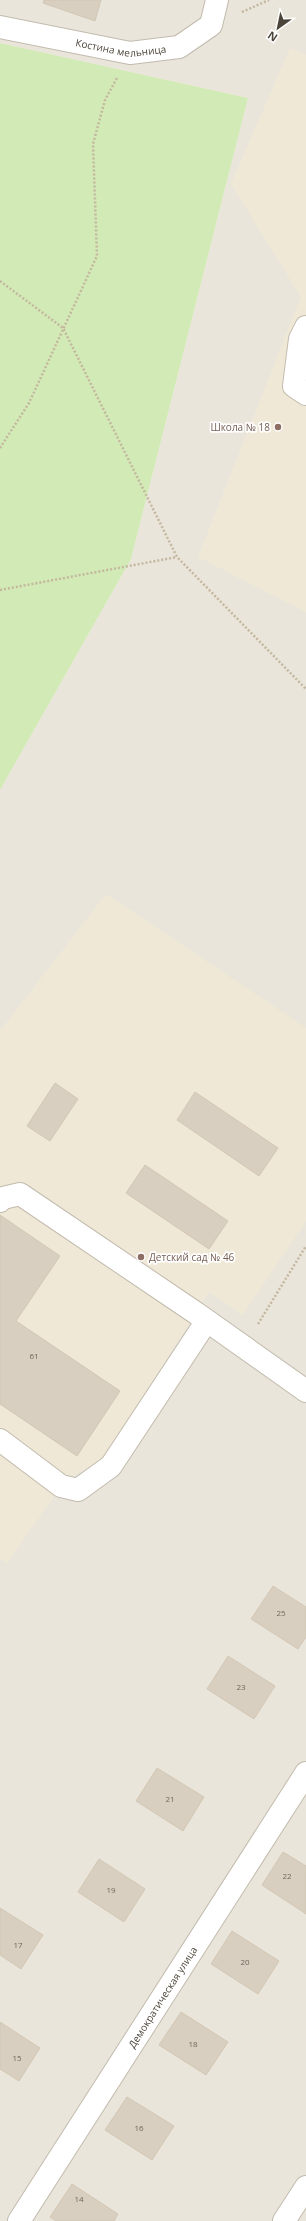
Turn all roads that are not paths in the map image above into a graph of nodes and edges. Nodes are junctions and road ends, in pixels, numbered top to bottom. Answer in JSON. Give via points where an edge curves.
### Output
{"nodes":[{"id":1,"x":217,"y":0,"type":"edge"},
{"id":2,"x":0,"y":27,"type":"edge"},
{"id":3,"x":306,"y":327,"type":"edge"},
{"id":4,"x":306,"y":394,"type":"edge"},
{"id":5,"x":0,"y":1201,"type":"edge"},
{"id":6,"x":206,"y":1322,"type":"junction"},
{"id":7,"x":306,"y":1392,"type":"edge"},
{"id":8,"x":0,"y":1440,"type":"edge"},
{"id":9,"x":306,"y":1773,"type":"edge"},
{"id":10,"x":306,"y":2187,"type":"edge"},
{"id":11,"x":19,"y":2221,"type":"edge"},
{"id":12,"x":284,"y":2221,"type":"edge"}],
"edges":[{"from":1,"to":2,"type":"street","name":"Костина мельница","via":[[211,25],[179,47],[130,53]]},
{"from":3,"to":4,"type":"street","via":[[300,339],[294,386]]},
{"from":5,"to":6,"type":"street","via":[[20,1194]]},
{"from":6,"to":7,"type":"street"},
{"from":6,"to":8,"type":"street","via":[[111,1466],[78,1490],[61,1486]]},
{"from":9,"to":11,"type":"street","name":"Демократическая улица"},
{"from":10,"to":12,"type":"street"}]}
